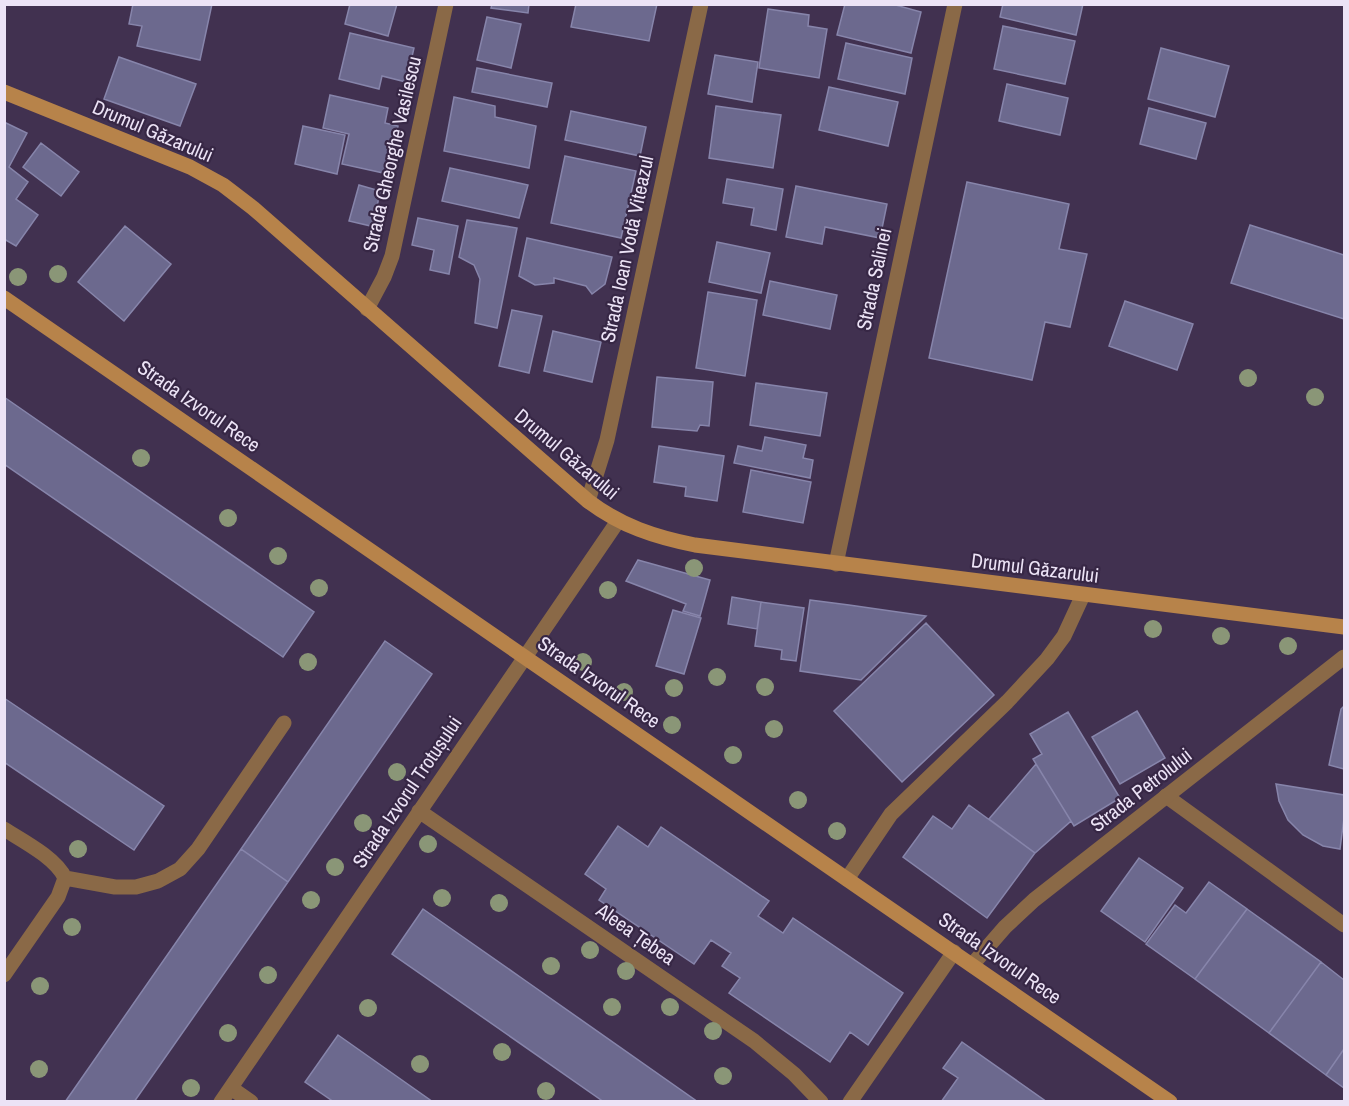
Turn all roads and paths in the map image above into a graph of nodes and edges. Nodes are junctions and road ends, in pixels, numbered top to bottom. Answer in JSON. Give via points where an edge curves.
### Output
{"nodes":[{"id":1,"x":446,"y":4,"type":"edge"},
{"id":2,"x":701,"y":4,"type":"edge"},
{"id":3,"x":955,"y":4,"type":"edge"},
{"id":4,"x":4,"y":92,"type":"edge"},
{"id":5,"x":4,"y":298,"type":"edge"},
{"id":6,"x":367,"y":309,"type":"junction"},
{"id":7,"x":588,"y":501,"type":"junction"},
{"id":8,"x":618,"y":521,"type":"junction"},
{"id":9,"x":836,"y":564,"type":"junction"},
{"id":10,"x":1083,"y":595,"type":"junction"},
{"id":11,"x":1344,"y":627,"type":"edge"},
{"id":12,"x":525,"y":657,"type":"junction"},
{"id":13,"x":1344,"y":657,"type":"edge"},
{"id":14,"x":284,"y":723,"type":"dead end"},
{"id":15,"x":1167,"y":796,"type":"junction"},
{"id":16,"x":419,"y":811,"type":"junction"},
{"id":17,"x":4,"y":829,"type":"edge"},
{"id":18,"x":65,"y":878,"type":"junction"},
{"id":19,"x":847,"y":879,"type":"junction"},
{"id":20,"x":1344,"y":925,"type":"edge"},
{"id":21,"x":954,"y":952,"type":"junction"},
{"id":22,"x":972,"y":964,"type":"junction"},
{"id":23,"x":4,"y":975,"type":"edge"},
{"id":24,"x":231,"y":1088,"type":"junction"},
{"id":25,"x":221,"y":1101,"type":"edge"},
{"id":26,"x":251,"y":1101,"type":"edge"},
{"id":27,"x":821,"y":1101,"type":"edge"},
{"id":28,"x":850,"y":1101,"type":"edge"},
{"id":29,"x":1170,"y":1101,"type":"edge"}],
"edges":[{"from":1,"to":6,"type":"street","name":"Strada Gheorghe Vasilescu","via":[[392,256]]},
{"from":2,"to":7,"type":"street","name":"Strada Ioan Vodă Viteazul","via":[[607,440]]},
{"from":3,"to":9,"type":"street","name":"Strada Salinei"},
{"from":4,"to":6,"type":"street","name":"Drumul Găzarului","via":[[205,175],[253,208]]},
{"from":5,"to":12,"type":"street","name":"Strada Izvorul Rece"},
{"from":6,"to":7,"type":"street","name":"Drumul Găzarului"},
{"from":7,"to":8,"type":"street","name":"Drumul Găzarului"},
{"from":8,"to":9,"type":"street","name":"Drumul Găzarului","via":[[649,535],[687,543]]},
{"from":8,"to":12,"type":"street","name":"Strada Izvorul Trotușului"},
{"from":9,"to":10,"type":"street","name":"Drumul Găzarului"},
{"from":10,"to":11,"type":"street","name":"Drumul Găzarului"},
{"from":10,"to":19,"type":"street","via":[[1064,636],[1047,659],[891,814]]},
{"from":12,"to":16,"type":"street","name":"Strada Izvorul Trotușului"},
{"from":12,"to":19,"type":"street","name":"Strada Izvorul Rece"},
{"from":13,"to":15,"type":"street","name":"Strada Petrolului"},
{"from":14,"to":18,"type":"street","via":[[180,869],[136,887]]},
{"from":15,"to":20,"type":"street"},
{"from":15,"to":22,"type":"street","name":"Strada Petrolului","via":[[1034,900]]},
{"from":16,"to":24,"type":"street","name":"Strada Izvorul Trotușului"},
{"from":16,"to":27,"type":"street","name":"Aleea Țebea","via":[[754,1041]]},
{"from":17,"to":18,"type":"street","via":[[53,862]]},
{"from":18,"to":23,"type":"street","via":[[58,897]]},
{"from":19,"to":21,"type":"street","name":"Strada Izvorul Rece"},
{"from":21,"to":22,"type":"street","name":"Strada Izvorul Rece"},
{"from":21,"to":28,"type":"street"},
{"from":22,"to":29,"type":"street","name":"Strada Izvorul Rece"},
{"from":24,"to":25,"type":"street","name":"Strada Izvorul Trotușului"},
{"from":24,"to":26,"type":"street"}]}
